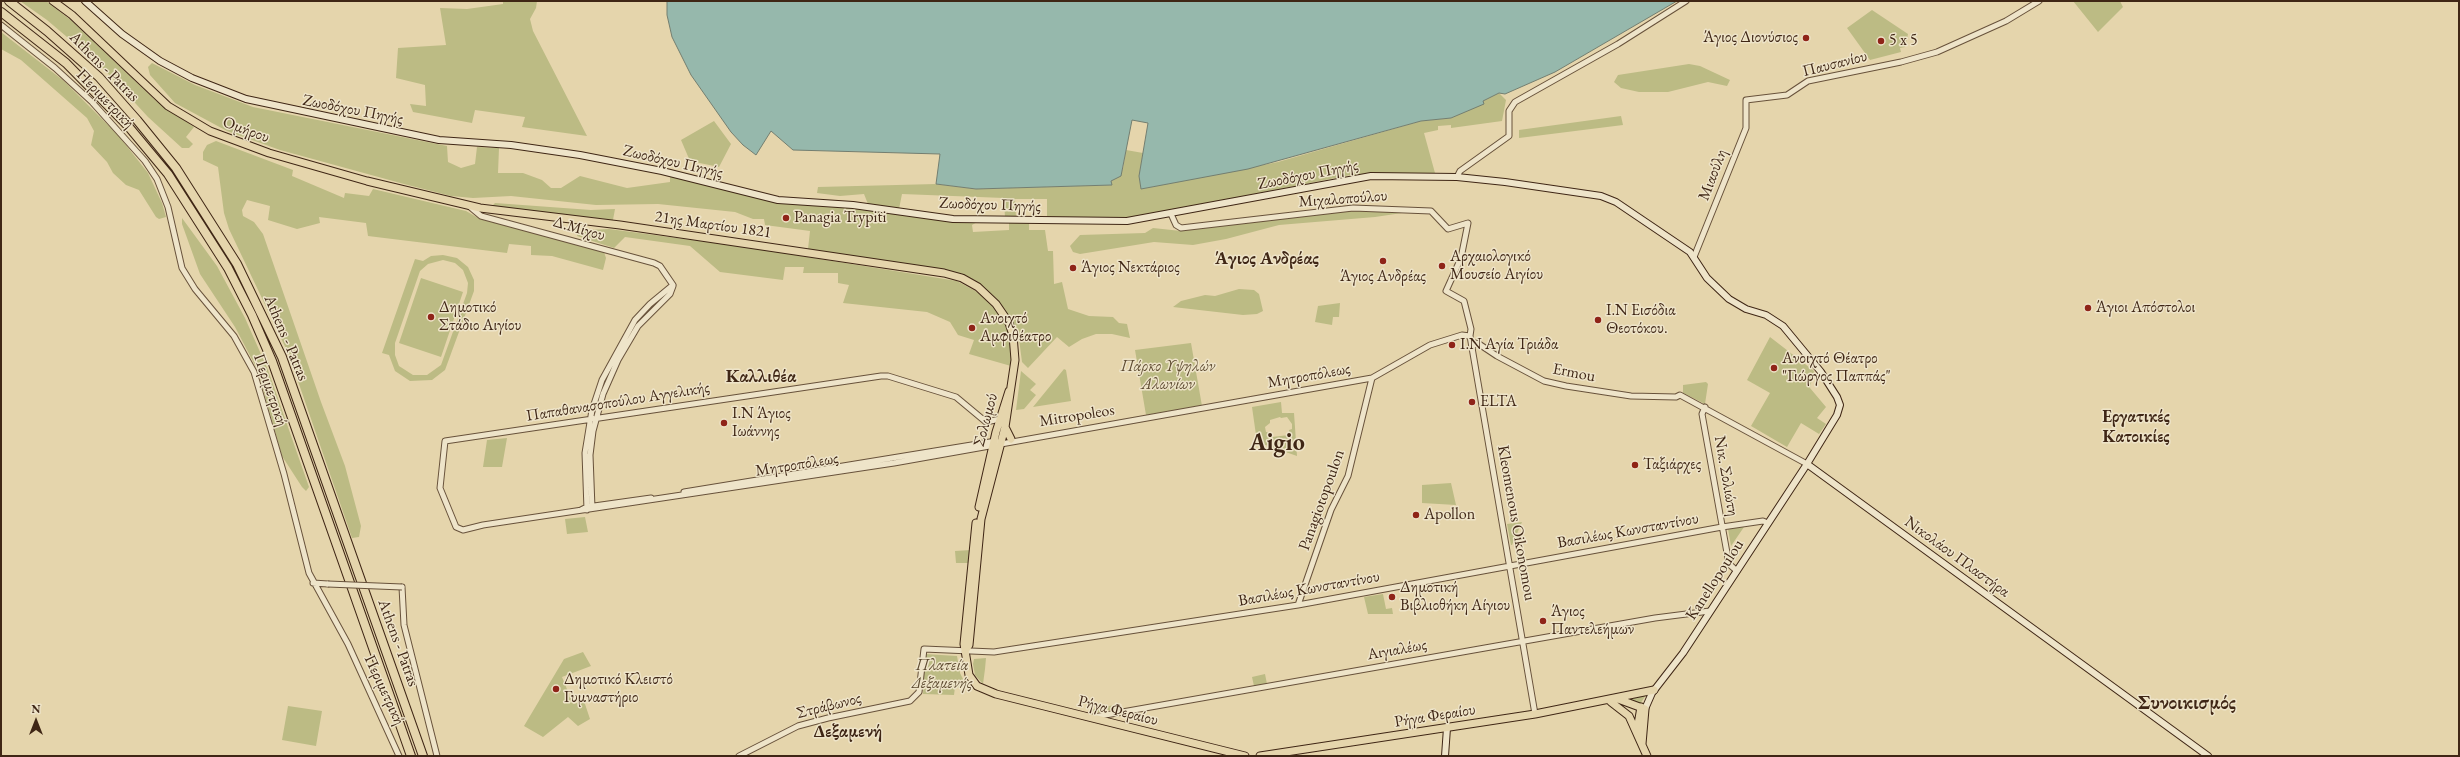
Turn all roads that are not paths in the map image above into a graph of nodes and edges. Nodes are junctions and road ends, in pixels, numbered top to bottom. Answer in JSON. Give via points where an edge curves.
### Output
{"nodes":[{"id":1,"x":8,"y":1,"type":"edge"},
{"id":2,"x":53,"y":1,"type":"edge"},
{"id":3,"x":85,"y":1,"type":"edge"},
{"id":4,"x":1686,"y":1,"type":"edge"},
{"id":5,"x":2039,"y":1,"type":"edge"},
{"id":6,"x":1,"y":12,"type":"edge"},
{"id":7,"x":1,"y":25,"type":"edge"},
{"id":8,"x":1746,"y":100,"type":"joint"},
{"id":9,"x":1457,"y":177,"type":"junction"},
{"id":10,"x":469,"y":206,"type":"junction"},
{"id":11,"x":1170,"y":214,"type":"junction"},
{"id":12,"x":1694,"y":257,"type":"junction"},
{"id":13,"x":1464,"y":302,"type":"joint"},
{"id":14,"x":1470,"y":336,"type":"junction"},
{"id":15,"x":1472,"y":346,"type":"junction"},
{"id":16,"x":1372,"y":378,"type":"junction"},
{"id":17,"x":1010,"y":389,"type":"junction"},
{"id":18,"x":1680,"y":395,"type":"joint"},
{"id":19,"x":1705,"y":407,"type":"junction"},
{"id":20,"x":1840,"y":408,"type":"joint"},
{"id":21,"x":593,"y":419,"type":"junction"},
{"id":22,"x":1000,"y":419,"type":"junction"},
{"id":23,"x":1004,"y":427,"type":"junction"},
{"id":24,"x":1014,"y":439,"type":"junction"},
{"id":25,"x":997,"y":443,"type":"junction"},
{"id":26,"x":1807,"y":464,"type":"junction"},
{"id":27,"x":588,"y":509,"type":"junction"},
{"id":28,"x":1768,"y":523,"type":"junction"},
{"id":29,"x":1722,"y":527,"type":"junction"},
{"id":30,"x":459,"y":529,"type":"joint"},
{"id":31,"x":1510,"y":566,"type":"junction"},
{"id":32,"x":1737,"y":571,"type":"junction"},
{"id":33,"x":313,"y":583,"type":"junction"},
{"id":34,"x":1298,"y":605,"type":"junction"},
{"id":35,"x":1710,"y":611,"type":"junction"},
{"id":36,"x":1523,"y":642,"type":"junction"},
{"id":37,"x":966,"y":651,"type":"junction"},
{"id":38,"x":920,"y":685,"type":"joint"},
{"id":39,"x":984,"y":690,"type":"joint"},
{"id":40,"x":1653,"y":692,"type":"junction"},
{"id":41,"x":1612,"y":700,"type":"junction"},
{"id":42,"x":1642,"y":710,"type":"junction"},
{"id":43,"x":1536,"y":714,"type":"junction"},
{"id":44,"x":1090,"y":718,"type":"junction"},
{"id":45,"x":1447,"y":728,"type":"junction"},
{"id":46,"x":1637,"y":734,"type":"junction"},
{"id":47,"x":1642,"y":744,"type":"junction"},
{"id":48,"x":399,"y":756,"type":"edge"},
{"id":49,"x":412,"y":756,"type":"edge"},
{"id":50,"x":423,"y":756,"type":"edge"},
{"id":51,"x":437,"y":756,"type":"edge"},
{"id":52,"x":739,"y":756,"type":"edge"},
{"id":53,"x":1244,"y":756,"type":"edge"},
{"id":54,"x":1260,"y":756,"type":"edge"},
{"id":55,"x":1445,"y":756,"type":"edge"},
{"id":56,"x":1647,"y":756,"type":"edge"},
{"id":57,"x":2208,"y":756,"type":"edge"}],
"edges":[{"from":1,"to":50,"type":"highway","name":"Athens - Patras","via":[[99,77],[137,120],[176,168],[237,264],[282,357]]},
{"from":2,"to":10,"type":"main road","name":"Ομήρου","via":[[72,15],[168,106],[210,131],[237,143],[300,162]]},
{"from":3,"to":11,"type":"main road","name":"Ζωοδόχου Πηγής","via":[[122,34],[160,61],[226,93],[288,110],[439,140],[538,148],[662,171],[767,198],[853,205],[953,219],[1127,221]]},
{"from":4,"to":9,"type":"street","via":[[1618,44],[1515,102],[1509,111],[1509,136],[1460,171]]},
{"from":5,"to":8,"type":"street","name":"Παυσανίου","via":[[1999,24],[1937,52],[1901,62],[1808,80],[1787,95]]},
{"from":6,"to":49,"type":"highway","name":"Athens - Patras","via":[[66,63],[128,126],[168,174],[228,268],[252,314],[272,361]]},
{"from":7,"to":33,"type":"street","name":"Περιμετρική","via":[[55,68],[92,102],[145,161],[157,179],[168,207],[182,268],[195,289],[237,340],[254,372]]},
{"from":8,"to":12,"type":"street","name":"Μιαούλη","via":[[1746,128]]},
{"from":9,"to":11,"type":"main road","name":"Ζωοδόχου Πηγής","via":[[1363,176]]},
{"from":9,"to":12,"type":"main road","name":"Ζωοδόχου Πηγής","via":[[1602,196],[1625,207],[1681,244]]},
{"from":10,"to":17,"type":"main road","name":"21ης Μαρτίου 1821","via":[[803,252],[962,278],[978,286],[992,299],[1011,328],[1015,360]]},
{"from":10,"to":21,"type":"street","name":"Δ.Μίχου","via":[[481,216],[654,263],[660,266],[673,285],[650,304],[629,330],[606,372]]},
{"from":11,"to":13,"type":"street","name":"Μιχαλοπούλου","via":[[1180,228],[1353,208],[1431,211],[1448,229],[1464,223],[1469,224],[1461,258],[1446,291]]},
{"from":12,"to":20,"type":"main road","name":"Ζωοδόχου Πηγής","via":[[1708,278],[1729,299],[1746,309],[1766,315],[1783,326],[1827,382],[1838,398]]},
{"from":13,"to":14,"type":"street","name":"Kleomenous Oikonomou","via":[[1471,329]]},
{"from":14,"to":15,"type":"street","name":"Kleomenous Oikonomou"},
{"from":14,"to":16,"type":"street","name":"Μητροπόλεως","via":[[1462,335],[1430,345]]},
{"from":15,"to":18,"type":"street","name":"Ermou","via":[[1475,343],[1479,344],[1544,381],[1631,396]]},
{"from":15,"to":31,"type":"street","name":"Kleomenous Oikonomou"},
{"from":16,"to":24,"type":"street","name":"Mitropoleos"},
{"from":16,"to":34,"type":"street","name":"Panagiotopoulon","via":[[1348,476],[1331,510]]},
{"from":17,"to":22,"type":"main road","name":"Σολωμού"},
{"from":17,"to":23,"type":"main road","name":"Σολωμού"},
{"from":18,"to":19,"type":"street","name":"Νικολάου Πλαστήρα"},
{"from":19,"to":26,"type":"street","name":"Νικολάου Πλαστήρα"},
{"from":19,"to":29,"type":"street","name":"Νικ. Σολιώτη","via":[[1702,414]]},
{"from":20,"to":26,"type":"main road","name":"Kanellopoulou"},
{"from":21,"to":22,"type":"street","name":"Παπαθανασοπούλου Αγγελικής","via":[[881,376],[956,397],[986,422]]},
{"from":21,"to":27,"type":"street"},
{"from":21,"to":30,"type":"street","name":"Παπαθανασοπούλου Αγγελικής","via":[[445,441],[440,488]]},
{"from":22,"to":25,"type":"main road","name":"Σολωμού"},
{"from":23,"to":24,"type":"main road"},
{"from":23,"to":25,"type":"main road","name":"Σολωμού"},
{"from":24,"to":25,"type":"street","name":"Μητροπόλεως"},
{"from":25,"to":27,"type":"street","name":"Μητροπόλεως"},
{"from":25,"to":37,"type":"main road","name":"Σολωμού","via":[[981,519],[969,645]]},
{"from":26,"to":28,"type":"main road","name":"Kanellopoulou"},
{"from":26,"to":57,"type":"main road","name":"Νικολάου Πλαστήρα"},
{"from":27,"to":30,"type":"street","name":"Μητροπόλεως"},
{"from":28,"to":29,"type":"street","name":"Βασιλέως Κωνσταντίνου","via":[[1763,521]]},
{"from":28,"to":32,"type":"main road","name":"Kanellopoulou"},
{"from":29,"to":31,"type":"street","name":"Βασιλέως Κωνσταντίνου"},
{"from":29,"to":32,"type":"street","name":"Νικ. Σολιώτη","via":[[1729,564]]},
{"from":31,"to":34,"type":"street","name":"Βασιλέως Κωνσταντίνου"},
{"from":31,"to":36,"type":"street","name":"Kleomenous Oikonomou"},
{"from":32,"to":35,"type":"main road","name":"Kanellopoulou"},
{"from":33,"to":48,"type":"street","name":"Περιμετρική","via":[[348,644]]},
{"from":33,"to":51,"type":"street","bridge":true,"via":[[402,587],[404,628]]},
{"from":34,"to":37,"type":"street","name":"Βασιλέως Κωνσταντίνου","via":[[994,652]]},
{"from":35,"to":36,"type":"street","name":"Αιγιαλέως"},
{"from":35,"to":40,"type":"main road","name":"Kanellopoulou","via":[[1683,653]]},
{"from":36,"to":43,"type":"street","name":"Kleomenous Oikonomou"},
{"from":36,"to":44,"type":"street","name":"Αιγιαλέως"},
{"from":37,"to":38,"type":"street","name":"Βασιλέως Κωνσταντίνου","via":[[924,649]]},
{"from":37,"to":39,"type":"main road","name":"Σολωμού","via":[[970,678]]},
{"from":38,"to":52,"type":"street","name":"Στράβωνος","via":[[917,695],[910,701],[798,726]]},
{"from":39,"to":44,"type":"main road","name":"Ρήγα Φεραίου"},
{"from":40,"to":41,"type":"main road"},
{"from":40,"to":42,"type":"main road","name":"Kanellopoulou"},
{"from":41,"to":42,"type":"main road"},
{"from":41,"to":43,"type":"main road","name":"Ρήγα Φεραίου"},
{"from":41,"to":46,"type":"main road","via":[[1627,714]]},
{"from":42,"to":46,"type":"main road"},
{"from":42,"to":47,"type":"main road"},
{"from":43,"to":45,"type":"main road","name":"Ρήγα Φεραίου"},
{"from":44,"to":53,"type":"main road","name":"Ρήγα Φεραίου"},
{"from":45,"to":54,"type":"main road","name":"Ρήγα Φεραίου"},
{"from":45,"to":55,"type":"main road"},
{"from":46,"to":47,"type":"main road"},
{"from":47,"to":56,"type":"main road"}]}
